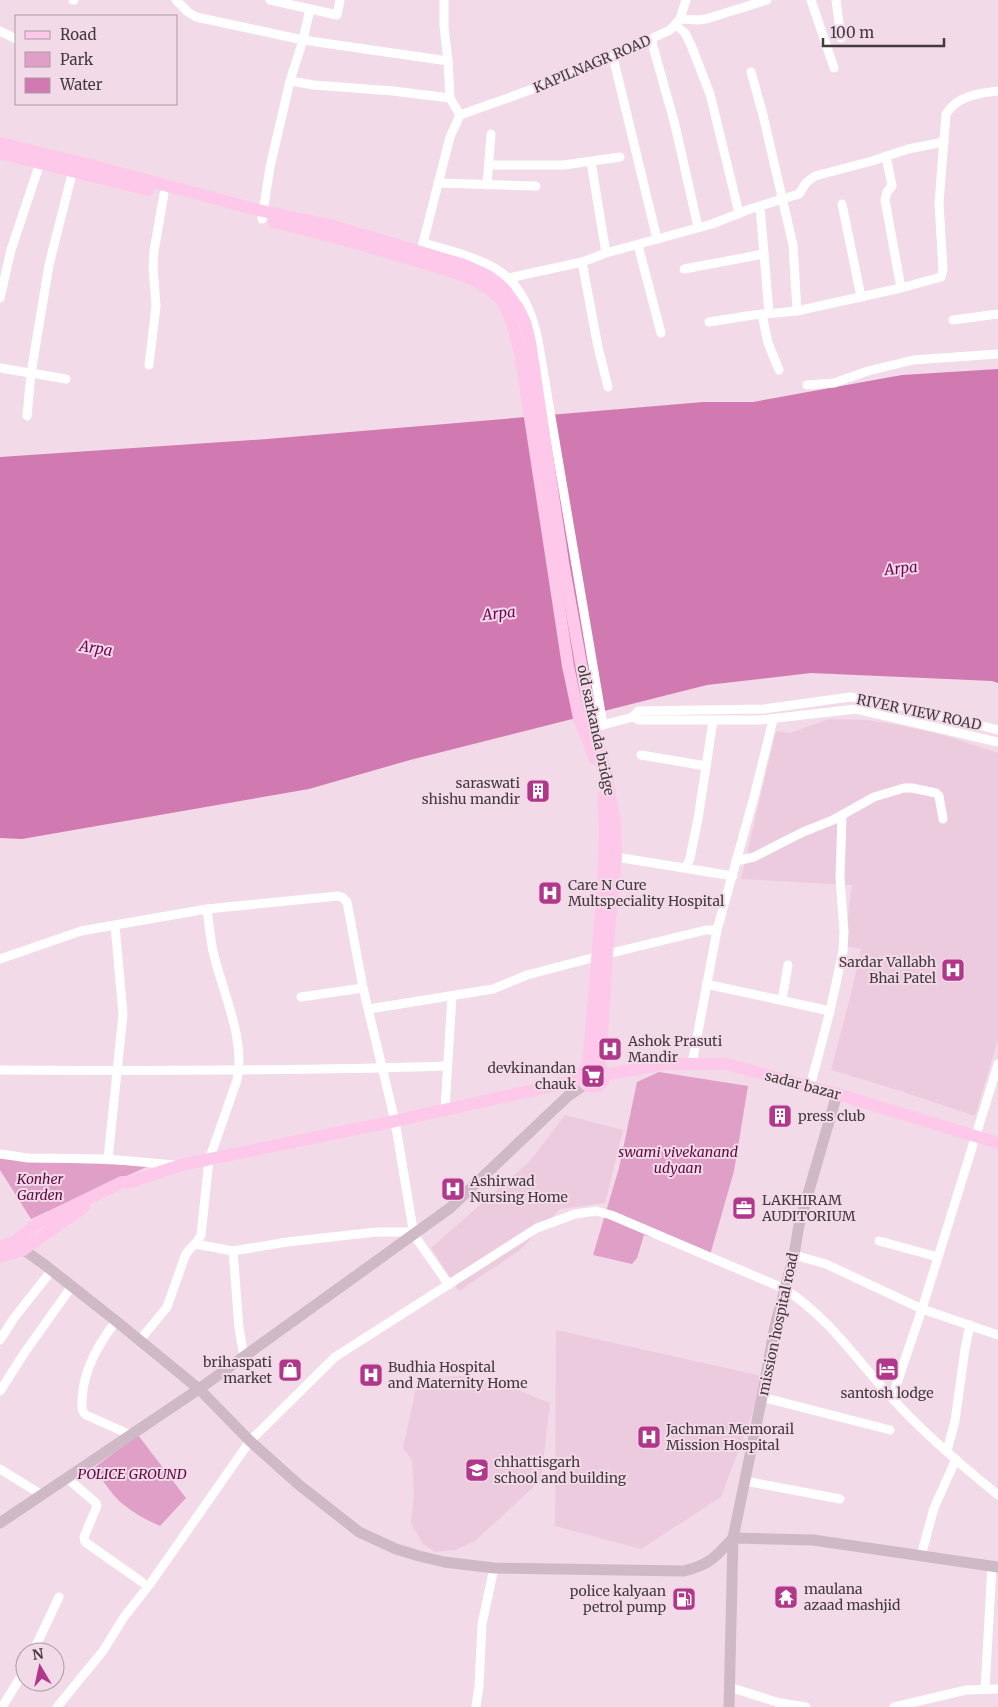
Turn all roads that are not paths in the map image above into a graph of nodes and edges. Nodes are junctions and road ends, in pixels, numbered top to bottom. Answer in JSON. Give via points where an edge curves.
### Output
{"nodes":[{"id":1,"x":176,"y":0,"type":"edge"},
{"id":2,"x":270,"y":0,"type":"edge"},
{"id":3,"x":340,"y":0,"type":"edge"},
{"id":4,"x":444,"y":0,"type":"edge"},
{"id":5,"x":686,"y":0,"type":"edge"},
{"id":6,"x":768,"y":0,"type":"edge"},
{"id":7,"x":811,"y":0,"type":"edge"},
{"id":8,"x":836,"y":0,"type":"edge"},
{"id":9,"x":310,"y":9,"type":"junction"},
{"id":10,"x":678,"y":22,"type":"junction"},
{"id":11,"x":0,"y":31,"type":"edge"},
{"id":12,"x":15,"y":38,"type":"edge"},
{"id":13,"x":841,"y":38,"type":"dead end"},
{"id":14,"x":651,"y":39,"type":"junction"},
{"id":15,"x":303,"y":40,"type":"junction"},
{"id":16,"x":613,"y":56,"type":"junction"},
{"id":17,"x":448,"y":61,"type":"junction"},
{"id":18,"x":834,"y":68,"type":"dead end"},
{"id":19,"x":751,"y":72,"type":"dead end"},
{"id":20,"x":290,"y":80,"type":"junction"},
{"id":21,"x":998,"y":91,"type":"edge"},
{"id":22,"x":450,"y":98,"type":"junction"},
{"id":23,"x":458,"y":118,"type":"junction"},
{"id":24,"x":490,"y":134,"type":"dead end"},
{"id":25,"x":944,"y":142,"type":"junction"},
{"id":26,"x":0,"y":143,"type":"edge"},
{"id":27,"x":0,"y":153,"type":"edge"},
{"id":28,"x":886,"y":156,"type":"junction"},
{"id":29,"x":620,"y":157,"type":"dead end"},
{"id":30,"x":591,"y":162,"type":"junction"},
{"id":31,"x":40,"y":163,"type":"junction"},
{"id":32,"x":489,"y":165,"type":"junction"},
{"id":33,"x":74,"y":166,"type":"junction"},
{"id":34,"x":438,"y":183,"type":"junction"},
{"id":35,"x":487,"y":185,"type":"junction"},
{"id":36,"x":536,"y":186,"type":"dead end"},
{"id":37,"x":164,"y":194,"type":"junction"},
{"id":38,"x":782,"y":200,"type":"junction"},
{"id":39,"x":842,"y":204,"type":"dead end"},
{"id":40,"x":760,"y":207,"type":"junction"},
{"id":41,"x":739,"y":213,"type":"junction"},
{"id":42,"x":263,"y":215,"type":"junction"},
{"id":43,"x":698,"y":228,"type":"junction"},
{"id":44,"x":657,"y":239,"type":"junction"},
{"id":45,"x":638,"y":245,"type":"junction"},
{"id":46,"x":421,"y":252,"type":"junction"},
{"id":47,"x":606,"y":253,"type":"junction"},
{"id":48,"x":764,"y":254,"type":"junction"},
{"id":49,"x":582,"y":262,"type":"junction"},
{"id":50,"x":684,"y":269,"type":"dead end"},
{"id":51,"x":509,"y":278,"type":"junction"},
{"id":52,"x":901,"y":288,"type":"junction"},
{"id":53,"x":0,"y":298,"type":"edge"},
{"id":54,"x":861,"y":298,"type":"junction"},
{"id":55,"x":797,"y":311,"type":"junction"},
{"id":56,"x":765,"y":314,"type":"junction"},
{"id":57,"x":998,"y":314,"type":"edge"},
{"id":58,"x":954,"y":320,"type":"dead end"},
{"id":59,"x":710,"y":322,"type":"dead end"},
{"id":60,"x":661,"y":333,"type":"dead end"},
{"id":61,"x":998,"y":354,"type":"edge"},
{"id":62,"x":149,"y":365,"type":"dead end"},
{"id":63,"x":0,"y":368,"type":"edge"},
{"id":64,"x":778,"y":370,"type":"dead end"},
{"id":65,"x":31,"y":373,"type":"junction"},
{"id":66,"x":66,"y":379,"type":"dead end"},
{"id":67,"x":807,"y":384,"type":"dead end"},
{"id":68,"x":608,"y":387,"type":"dead end"},
{"id":69,"x":27,"y":416,"type":"dead end"},
{"id":70,"x":633,"y":717,"type":"junction"},
{"id":71,"x":773,"y":720,"type":"junction"},
{"id":72,"x":592,"y":721,"type":"junction"},
{"id":73,"x":713,"y":721,"type":"junction"},
{"id":74,"x":998,"y":730,"type":"edge"},
{"id":75,"x":998,"y":742,"type":"edge"},
{"id":76,"x":640,"y":755,"type":"dead end"},
{"id":77,"x":706,"y":766,"type":"junction"},
{"id":78,"x":842,"y":815,"type":"junction"},
{"id":79,"x":943,"y":819,"type":"dead end"},
{"id":80,"x":616,"y":857,"type":"junction"},
{"id":81,"x":736,"y":861,"type":"junction"},
{"id":82,"x":686,"y":868,"type":"junction"},
{"id":83,"x":733,"y":876,"type":"junction"},
{"id":84,"x":207,"y":909,"type":"junction"},
{"id":85,"x":115,"y":924,"type":"junction"},
{"id":86,"x":717,"y":930,"type":"junction"},
{"id":87,"x":602,"y":956,"type":"junction"},
{"id":88,"x":0,"y":960,"type":"edge"},
{"id":89,"x":788,"y":965,"type":"dead end"},
{"id":90,"x":706,"y":984,"type":"junction"},
{"id":91,"x":363,"y":988,"type":"junction"},
{"id":92,"x":452,"y":996,"type":"junction"},
{"id":93,"x":301,"y":997,"type":"dead end"},
{"id":94,"x":782,"y":1000,"type":"junction"},
{"id":95,"x":369,"y":1009,"type":"junction"},
{"id":96,"x":830,"y":1011,"type":"junction"},
{"id":97,"x":692,"y":1064,"type":"junction"},
{"id":98,"x":998,"y":1064,"type":"edge"},
{"id":99,"x":446,"y":1066,"type":"junction"},
{"id":100,"x":383,"y":1068,"type":"junction"},
{"id":101,"x":240,"y":1069,"type":"junction"},
{"id":102,"x":0,"y":1070,"type":"edge"},
{"id":103,"x":597,"y":1070,"type":"junction"},
{"id":104,"x":118,"y":1071,"type":"junction"},
{"id":105,"x":584,"y":1082,"type":"junction"},
{"id":106,"x":810,"y":1087,"type":"junction"},
{"id":107,"x":837,"y":1094,"type":"junction"},
{"id":108,"x":444,"y":1109,"type":"junction"},
{"id":109,"x":395,"y":1121,"type":"junction"},
{"id":110,"x":977,"y":1136,"type":"junction"},
{"id":111,"x":998,"y":1143,"type":"edge"},
{"id":112,"x":0,"y":1154,"type":"edge"},
{"id":113,"x":108,"y":1159,"type":"junction"},
{"id":114,"x":209,"y":1160,"type":"junction"},
{"id":115,"x":181,"y":1166,"type":"junction"},
{"id":116,"x":414,"y":1235,"type":"junction"},
{"id":117,"x":879,"y":1241,"type":"dead end"},
{"id":118,"x":196,"y":1244,"type":"junction"},
{"id":119,"x":0,"y":1246,"type":"edge"},
{"id":120,"x":18,"y":1246,"type":"junction"},
{"id":121,"x":233,"y":1251,"type":"junction"},
{"id":122,"x":794,"y":1255,"type":"junction"},
{"id":123,"x":0,"y":1257,"type":"edge"},
{"id":124,"x":938,"y":1257,"type":"junction"},
{"id":125,"x":52,"y":1270,"type":"junction"},
{"id":126,"x":449,"y":1285,"type":"junction"},
{"id":127,"x":72,"y":1286,"type":"junction"},
{"id":128,"x":785,"y":1289,"type":"junction"},
{"id":129,"x":922,"y":1309,"type":"junction"},
{"id":130,"x":116,"y":1321,"type":"junction"},
{"id":131,"x":970,"y":1325,"type":"junction"},
{"id":132,"x":998,"y":1335,"type":"edge"},
{"id":133,"x":0,"y":1340,"type":"edge"},
{"id":134,"x":140,"y":1340,"type":"junction"},
{"id":135,"x":244,"y":1357,"type":"junction"},
{"id":136,"x":199,"y":1389,"type":"junction"},
{"id":137,"x":0,"y":1391,"type":"edge"},
{"id":138,"x":762,"y":1397,"type":"junction"},
{"id":139,"x":892,"y":1398,"type":"junction"},
{"id":140,"x":890,"y":1430,"type":"dead end"},
{"id":141,"x":131,"y":1435,"type":"junction"},
{"id":142,"x":250,"y":1441,"type":"junction"},
{"id":143,"x":947,"y":1451,"type":"junction"},
{"id":144,"x":956,"y":1459,"type":"junction"},
{"id":145,"x":0,"y":1469,"type":"edge"},
{"id":146,"x":67,"y":1478,"type":"junction"},
{"id":147,"x":745,"y":1481,"type":"junction"},
{"id":148,"x":42,"y":1495,"type":"junction"},
{"id":149,"x":998,"y":1496,"type":"edge"},
{"id":150,"x":840,"y":1499,"type":"dead end"},
{"id":151,"x":0,"y":1523,"type":"edge"},
{"id":152,"x":733,"y":1538,"type":"junction"},
{"id":153,"x":921,"y":1556,"type":"junction"},
{"id":154,"x":995,"y":1567,"type":"edge"},
{"id":155,"x":494,"y":1568,"type":"junction"},
{"id":156,"x":142,"y":1582,"type":"dead end"},
{"id":157,"x":59,"y":1597,"type":"dead end"},
{"id":158,"x":39,"y":1642,"type":"edge"},
{"id":159,"x":15,"y":1686,"type":"edge"},
{"id":160,"x":729,"y":1687,"type":"junction"},
{"id":161,"x":985,"y":1689,"type":"junction"},
{"id":162,"x":998,"y":1690,"type":"edge"},
{"id":163,"x":780,"y":1705,"type":"edge"},
{"id":164,"x":2,"y":1707,"type":"edge"},
{"id":165,"x":57,"y":1707,"type":"edge"},
{"id":166,"x":476,"y":1707,"type":"edge"},
{"id":167,"x":728,"y":1707,"type":"edge"},
{"id":168,"x":806,"y":1707,"type":"edge"},
{"id":169,"x":894,"y":1707,"type":"edge"}],
"edges":[{"from":1,"to":15,"type":"street","via":[[196,17]]},
{"from":2,"to":9,"type":"street"},
{"from":3,"to":9,"type":"street","via":[[337,15]]},
{"from":4,"to":17,"type":"street"},
{"from":5,"to":10,"type":"street"},
{"from":6,"to":10,"type":"street","via":[[706,19]]},
{"from":7,"to":18,"type":"street"},
{"from":8,"to":13,"type":"street"},
{"from":9,"to":15,"type":"street"},
{"from":10,"to":14,"type":"street","name":"KAPILNAGR ROAD","via":[[670,30]]},
{"from":10,"to":41,"type":"street","via":[[710,94]]},
{"from":11,"to":12,"type":"street"},
{"from":14,"to":16,"type":"street","name":"KAPILNAGR ROAD"},
{"from":14,"to":43,"type":"street","via":[[673,116]]},
{"from":15,"to":17,"type":"street"},
{"from":15,"to":20,"type":"street"},
{"from":16,"to":23,"type":"street","name":"KAPILNAGR ROAD","via":[[575,74]]},
{"from":16,"to":44,"type":"street"},
{"from":17,"to":22,"type":"street"},
{"from":19,"to":38,"type":"street"},
{"from":20,"to":22,"type":"street"},
{"from":20,"to":42,"type":"street","via":[[270,167]]},
{"from":21,"to":25,"type":"street","via":[[973,95],[950,108],[946,114]]},
{"from":22,"to":23,"type":"street"},
{"from":23,"to":34,"type":"street"},
{"from":24,"to":32,"type":"street"},
{"from":25,"to":28,"type":"street"},
{"from":25,"to":52,"type":"street","via":[[939,203],[943,274],[937,279]]},
{"from":26,"to":33,"type":"main road"},
{"from":27,"to":31,"type":"main road"},
{"from":28,"to":38,"type":"street","via":[[815,176],[799,194]]},
{"from":28,"to":52,"type":"street","via":[[892,186],[885,200]]},
{"from":29,"to":30,"type":"street"},
{"from":30,"to":32,"type":"street"},
{"from":30,"to":47,"type":"street"},
{"from":31,"to":33,"type":"main road"},
{"from":31,"to":53,"type":"street","via":[[11,250]]},
{"from":32,"to":35,"type":"street"},
{"from":33,"to":37,"type":"main road"},
{"from":33,"to":42,"type":"main road"},
{"from":33,"to":65,"type":"street","via":[[49,265]]},
{"from":34,"to":35,"type":"street"},
{"from":34,"to":46,"type":"street"},
{"from":35,"to":36,"type":"street"},
{"from":37,"to":42,"type":"main road"},
{"from":37,"to":62,"type":"street","via":[[154,251],[156,306]]},
{"from":38,"to":40,"type":"street"},
{"from":38,"to":55,"type":"street","via":[[793,245]]},
{"from":39,"to":54,"type":"street"},
{"from":40,"to":41,"type":"street"},
{"from":40,"to":48,"type":"street"},
{"from":41,"to":43,"type":"street"},
{"from":42,"to":46,"type":"main road","name":"old sarkanda bridge","via":[[330,225]]},
{"from":43,"to":44,"type":"street"},
{"from":44,"to":45,"type":"street"},
{"from":45,"to":47,"type":"street"},
{"from":45,"to":60,"type":"street"},
{"from":46,"to":51,"type":"street","via":[[478,260]]},
{"from":46,"to":72,"type":"main road","name":"old sarkanda bridge","via":[[488,276],[504,289],[525,322],[530,342],[533,395]]},
{"from":47,"to":49,"type":"street"},
{"from":48,"to":50,"type":"street"},
{"from":48,"to":56,"type":"street"},
{"from":49,"to":51,"type":"street"},
{"from":49,"to":68,"type":"street"},
{"from":51,"to":72,"type":"street","via":[[529,311],[537,332]]},
{"from":52,"to":54,"type":"street"},
{"from":54,"to":55,"type":"street"},
{"from":55,"to":56,"type":"street"},
{"from":56,"to":59,"type":"street"},
{"from":56,"to":64,"type":"street","via":[[768,343]]},
{"from":57,"to":58,"type":"street"},
{"from":61,"to":67,"type":"street","via":[[913,360],[834,383]]},
{"from":63,"to":65,"type":"street"},
{"from":65,"to":66,"type":"street"},
{"from":65,"to":69,"type":"street"},
{"from":70,"to":72,"type":"street","name":"RIVER VIEW ROAD"},
{"from":70,"to":73,"type":"street","name":"RIVER VIEW ROAD","via":[[639,720]]},
{"from":70,"to":74,"type":"street","name":"RIVER VIEW ROAD","via":[[638,711],[764,709],[850,697],[877,700]]},
{"from":71,"to":73,"type":"street","name":"RIVER VIEW ROAD"},
{"from":71,"to":75,"type":"street","name":"RIVER VIEW ROAD","via":[[856,709]]},
{"from":71,"to":81,"type":"street"},
{"from":72,"to":80,"type":"main road","name":"old sarkanda bridge","via":[[606,772],[615,823]]},
{"from":72,"to":87,"type":"main road","via":[[604,803]]},
{"from":73,"to":77,"type":"street"},
{"from":76,"to":77,"type":"street"},
{"from":77,"to":82,"type":"street"},
{"from":78,"to":79,"type":"street","via":[[874,797],[912,788],[940,796]]},
{"from":78,"to":81,"type":"street","via":[[754,857]]},
{"from":78,"to":96,"type":"street","via":[[840,878],[844,940]]},
{"from":80,"to":82,"type":"street"},
{"from":80,"to":87,"type":"main road","name":"old sarkanda bridge"},
{"from":81,"to":83,"type":"street"},
{"from":82,"to":83,"type":"street"},
{"from":83,"to":86,"type":"street"},
{"from":84,"to":85,"type":"street"},
{"from":84,"to":91,"type":"street","via":[[342,897],[348,902]]},
{"from":84,"to":101,"type":"street","via":[[213,951],[236,1037]]},
{"from":85,"to":88,"type":"street","via":[[81,931]]},
{"from":85,"to":104,"type":"street","via":[[123,1014]]},
{"from":86,"to":87,"type":"street"},
{"from":86,"to":90,"type":"street"},
{"from":87,"to":92,"type":"street","via":[[527,975],[493,989]]},
{"from":87,"to":103,"type":"main road","name":"old sarkanda bridge"},
{"from":89,"to":94,"type":"street"},
{"from":90,"to":94,"type":"street"},
{"from":90,"to":97,"type":"street"},
{"from":91,"to":93,"type":"street"},
{"from":91,"to":95,"type":"street"},
{"from":92,"to":95,"type":"street"},
{"from":92,"to":99,"type":"street"},
{"from":94,"to":96,"type":"street"},
{"from":95,"to":100,"type":"street"},
{"from":96,"to":106,"type":"street"},
{"from":97,"to":103,"type":"main road","name":"sadar bazar"},
{"from":97,"to":106,"type":"main road","name":"sadar bazar","via":[[726,1064]]},
{"from":98,"to":110,"type":"street"},
{"from":99,"to":100,"type":"street"},
{"from":99,"to":108,"type":"street"},
{"from":100,"to":101,"type":"street"},
{"from":100,"to":109,"type":"street"},
{"from":101,"to":104,"type":"street"},
{"from":101,"to":114,"type":"street"},
{"from":102,"to":104,"type":"street"},
{"from":103,"to":105,"type":"main road","name":"old sarkanda bridge","via":[[582,1073]]},
{"from":103,"to":105,"type":"main road","name":"sadar bazar","via":[[603,1079],[598,1085],[594,1087]]},
{"from":104,"to":113,"type":"street"},
{"from":105,"to":108,"type":"main road"},
{"from":105,"to":116,"type":"street","via":[[450,1208]]},
{"from":106,"to":107,"type":"main road","name":"sadar bazar"},
{"from":107,"to":110,"type":"main road","name":"sadar bazar"},
{"from":107,"to":122,"type":"street","name":"mission hospital road","via":[[799,1225]]},
{"from":108,"to":109,"type":"main road"},
{"from":109,"to":114,"type":"main road"},
{"from":109,"to":116,"type":"street"},
{"from":110,"to":111,"type":"main road","name":"sadar bazar"},
{"from":110,"to":124,"type":"street"},
{"from":112,"to":113,"type":"street","via":[[28,1158]]},
{"from":113,"to":115,"type":"street"},
{"from":114,"to":115,"type":"main road"},
{"from":114,"to":118,"type":"street","via":[[203,1230]]},
{"from":115,"to":120,"type":"main road","via":[[130,1182]]},
{"from":116,"to":121,"type":"street","via":[[376,1232]]},
{"from":116,"to":126,"type":"street"},
{"from":116,"to":135,"type":"street"},
{"from":117,"to":124,"type":"street"},
{"from":118,"to":121,"type":"street"},
{"from":118,"to":134,"type":"street","via":[[184,1256],[167,1307]]},
{"from":119,"to":120,"type":"main road"},
{"from":120,"to":123,"type":"main road"},
{"from":120,"to":125,"type":"street"},
{"from":121,"to":135,"type":"street"},
{"from":122,"to":128,"type":"street","name":"mission hospital road"},
{"from":122,"to":129,"type":"street","via":[[826,1264]]},
{"from":124,"to":129,"type":"street"},
{"from":125,"to":127,"type":"street"},
{"from":125,"to":133,"type":"street"},
{"from":126,"to":128,"type":"street","via":[[537,1228],[567,1216],[596,1211]]},
{"from":126,"to":142,"type":"street","via":[[335,1357]]},
{"from":127,"to":130,"type":"street"},
{"from":127,"to":137,"type":"street"},
{"from":128,"to":138,"type":"street","name":"mission hospital road","via":[[774,1326]]},
{"from":128,"to":139,"type":"street","via":[[820,1316]]},
{"from":129,"to":131,"type":"street"},
{"from":129,"to":139,"type":"street"},
{"from":130,"to":134,"type":"street"},
{"from":130,"to":141,"type":"street","via":[[91,1359],[82,1390],[82,1409],[86,1415]]},
{"from":131,"to":132,"type":"street"},
{"from":131,"to":143,"type":"street"},
{"from":134,"to":136,"type":"street"},
{"from":135,"to":136,"type":"street"},
{"from":136,"to":141,"type":"street"},
{"from":136,"to":142,"type":"street"},
{"from":138,"to":140,"type":"street"},
{"from":138,"to":147,"type":"street","name":"mission hospital road"},
{"from":139,"to":143,"type":"street"},
{"from":141,"to":146,"type":"street"},
{"from":142,"to":155,"type":"street","via":[[359,1532],[419,1556]]},
{"from":142,"to":165,"type":"street","via":[[103,1651]]},
{"from":143,"to":144,"type":"street"},
{"from":144,"to":149,"type":"street"},
{"from":144,"to":153,"type":"street","via":[[934,1508]]},
{"from":145,"to":148,"type":"street"},
{"from":146,"to":148,"type":"street"},
{"from":146,"to":156,"type":"street","via":[[96,1504],[85,1542]]},
{"from":147,"to":150,"type":"street"},
{"from":147,"to":152,"type":"street","name":"mission hospital road"},
{"from":148,"to":151,"type":"street"},
{"from":152,"to":153,"type":"street","via":[[813,1540]]},
{"from":152,"to":155,"type":"street","via":[[714,1559],[701,1567],[684,1571]]},
{"from":152,"to":160,"type":"street","name":"mission hospital road"},
{"from":153,"to":154,"type":"street"},
{"from":154,"to":161,"type":"street"},
{"from":155,"to":166,"type":"street","via":[[482,1624]]},
{"from":157,"to":158,"type":"street"},
{"from":159,"to":164,"type":"street"},
{"from":160,"to":163,"type":"street"},
{"from":160,"to":167,"type":"street","name":"mission hospital road"},
{"from":161,"to":162,"type":"street"},
{"from":161,"to":169,"type":"street","via":[[948,1693]]},
{"from":163,"to":168,"type":"street"}]}
